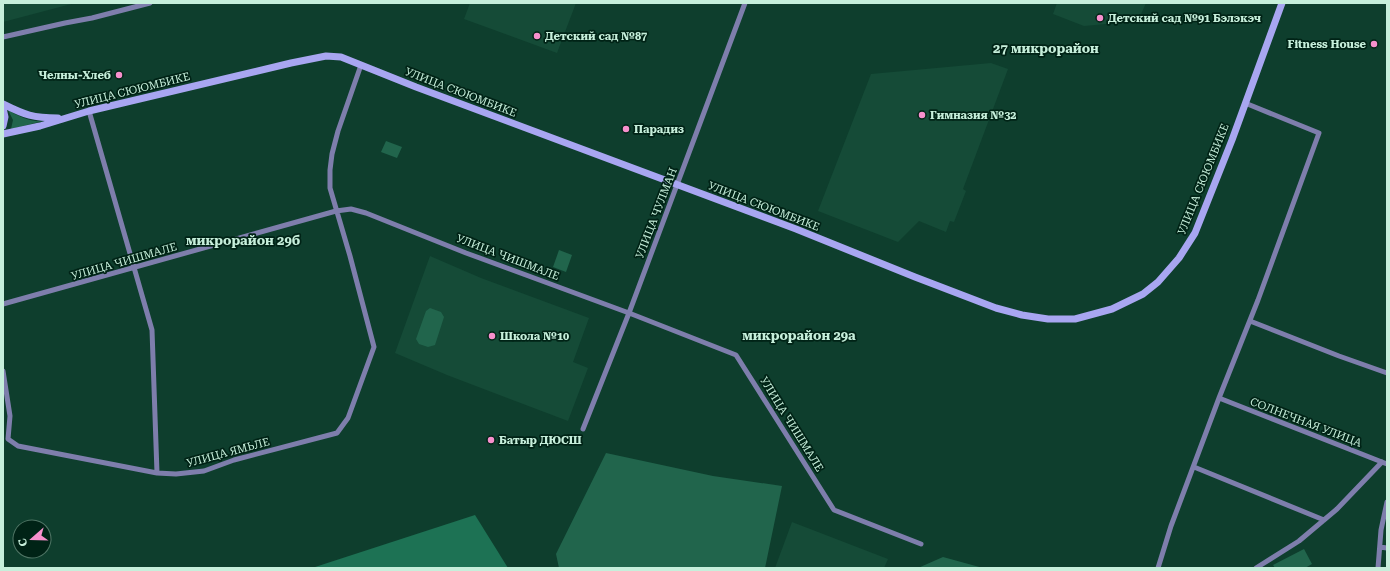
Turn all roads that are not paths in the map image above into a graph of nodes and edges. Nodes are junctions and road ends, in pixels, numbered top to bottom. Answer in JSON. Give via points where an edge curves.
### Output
{"nodes":[{"id":1,"x":150,"y":3,"type":"edge"},
{"id":2,"x":745,"y":3,"type":"edge"},
{"id":3,"x":1282,"y":3,"type":"edge"},
{"id":4,"x":3,"y":38,"type":"edge"},
{"id":5,"x":361,"y":65,"type":"junction"},
{"id":6,"x":1245,"y":103,"type":"junction"},
{"id":7,"x":3,"y":104,"type":"edge"},
{"id":8,"x":3,"y":108,"type":"edge"},
{"id":9,"x":89,"y":111,"type":"junction"},
{"id":10,"x":64,"y":118,"type":"junction"},
{"id":11,"x":3,"y":126,"type":"edge"},
{"id":12,"x":3,"y":134,"type":"edge"},
{"id":13,"x":678,"y":184,"type":"junction"},
{"id":14,"x":336,"y":211,"type":"junction"},
{"id":15,"x":134,"y":268,"type":"junction"},
{"id":16,"x":3,"y":304,"type":"edge"},
{"id":17,"x":629,"y":313,"type":"junction"},
{"id":18,"x":1250,"y":321,"type":"junction"},
{"id":19,"x":3,"y":371,"type":"edge"},
{"id":20,"x":1387,"y":373,"type":"edge"},
{"id":21,"x":1219,"y":398,"type":"junction"},
{"id":22,"x":583,"y":429,"type":"dead end"},
{"id":23,"x":1385,"y":463,"type":"edge"},
{"id":24,"x":1194,"y":468,"type":"junction"},
{"id":25,"x":157,"y":473,"type":"junction"},
{"id":26,"x":1387,"y":502,"type":"edge"},
{"id":27,"x":1324,"y":520,"type":"junction"},
{"id":28,"x":921,"y":544,"type":"dead end"},
{"id":29,"x":1380,"y":547,"type":"junction"},
{"id":30,"x":1387,"y":548,"type":"edge"},
{"id":31,"x":1158,"y":568,"type":"edge"},
{"id":32,"x":1256,"y":568,"type":"edge"},
{"id":33,"x":1378,"y":568,"type":"edge"}],
"edges":[{"from":1,"to":4,"type":"street"},
{"from":2,"to":13,"type":"street","name":"УЛИЦА ЧУЛМАН"},
{"from":3,"to":6,"type":"street","name":"УЛИЦА СЮЮМБИКЕ"},
{"from":5,"to":9,"type":"street","name":"УЛИЦА СЮЮМБИКЕ","via":[[341,57],[326,56]]},
{"from":5,"to":13,"type":"street","name":"УЛИЦА СЮЮМБИКЕ"},
{"from":5,"to":14,"type":"street","via":[[332,154],[330,188]]},
{"from":6,"to":13,"type":"street","name":"УЛИЦА СЮЮМБИКЕ","via":[[1195,233],[1179,258],[1155,285],[1143,294],[1112,309],[1075,319],[1048,319],[996,308]]},
{"from":6,"to":18,"type":"street","via":[[1319,133]]},
{"from":7,"to":10,"type":"street","via":[[30,116]]},
{"from":8,"to":11,"type":"street"},
{"from":9,"to":10,"type":"street","name":"УЛИЦА СЮЮМБИКЕ"},
{"from":9,"to":15,"type":"street"},
{"from":10,"to":12,"type":"street"},
{"from":13,"to":17,"type":"street","name":"УЛИЦА ЧУЛМАН"},
{"from":14,"to":15,"type":"street","name":"УЛИЦА ЧИШМАЛЕ"},
{"from":14,"to":17,"type":"street","name":"УЛИЦА ЧИШМАЛЕ","via":[[366,213]]},
{"from":14,"to":25,"type":"street","name":"УЛИЦА ЯМЬЛЕ","via":[[374,347],[348,418],[337,434],[234,460],[204,471],[183,474]]},
{"from":15,"to":16,"type":"street","name":"УЛИЦА ЧИШМАЛЕ"},
{"from":15,"to":25,"type":"street","via":[[152,330]]},
{"from":17,"to":22,"type":"street","name":"УЛИЦА ЧУЛМАН"},
{"from":17,"to":28,"type":"street","name":"УЛИЦА ЧИШМАЛЕ","via":[[736,355],[834,510]]},
{"from":18,"to":20,"type":"street"},
{"from":18,"to":21,"type":"street"},
{"from":19,"to":25,"type":"street","name":"УЛИЦА ЯМЬЛЕ","via":[[10,416],[8,439],[18,446]]},
{"from":21,"to":23,"type":"street","name":"СОЛНЕЧНАЯ УЛИЦА"},
{"from":21,"to":24,"type":"street"},
{"from":23,"to":27,"type":"street"},
{"from":24,"to":27,"type":"street"},
{"from":24,"to":31,"type":"street"},
{"from":26,"to":29,"type":"street"},
{"from":27,"to":32,"type":"street","via":[[1298,541]]},
{"from":29,"to":30,"type":"street"},
{"from":29,"to":33,"type":"street"}]}
